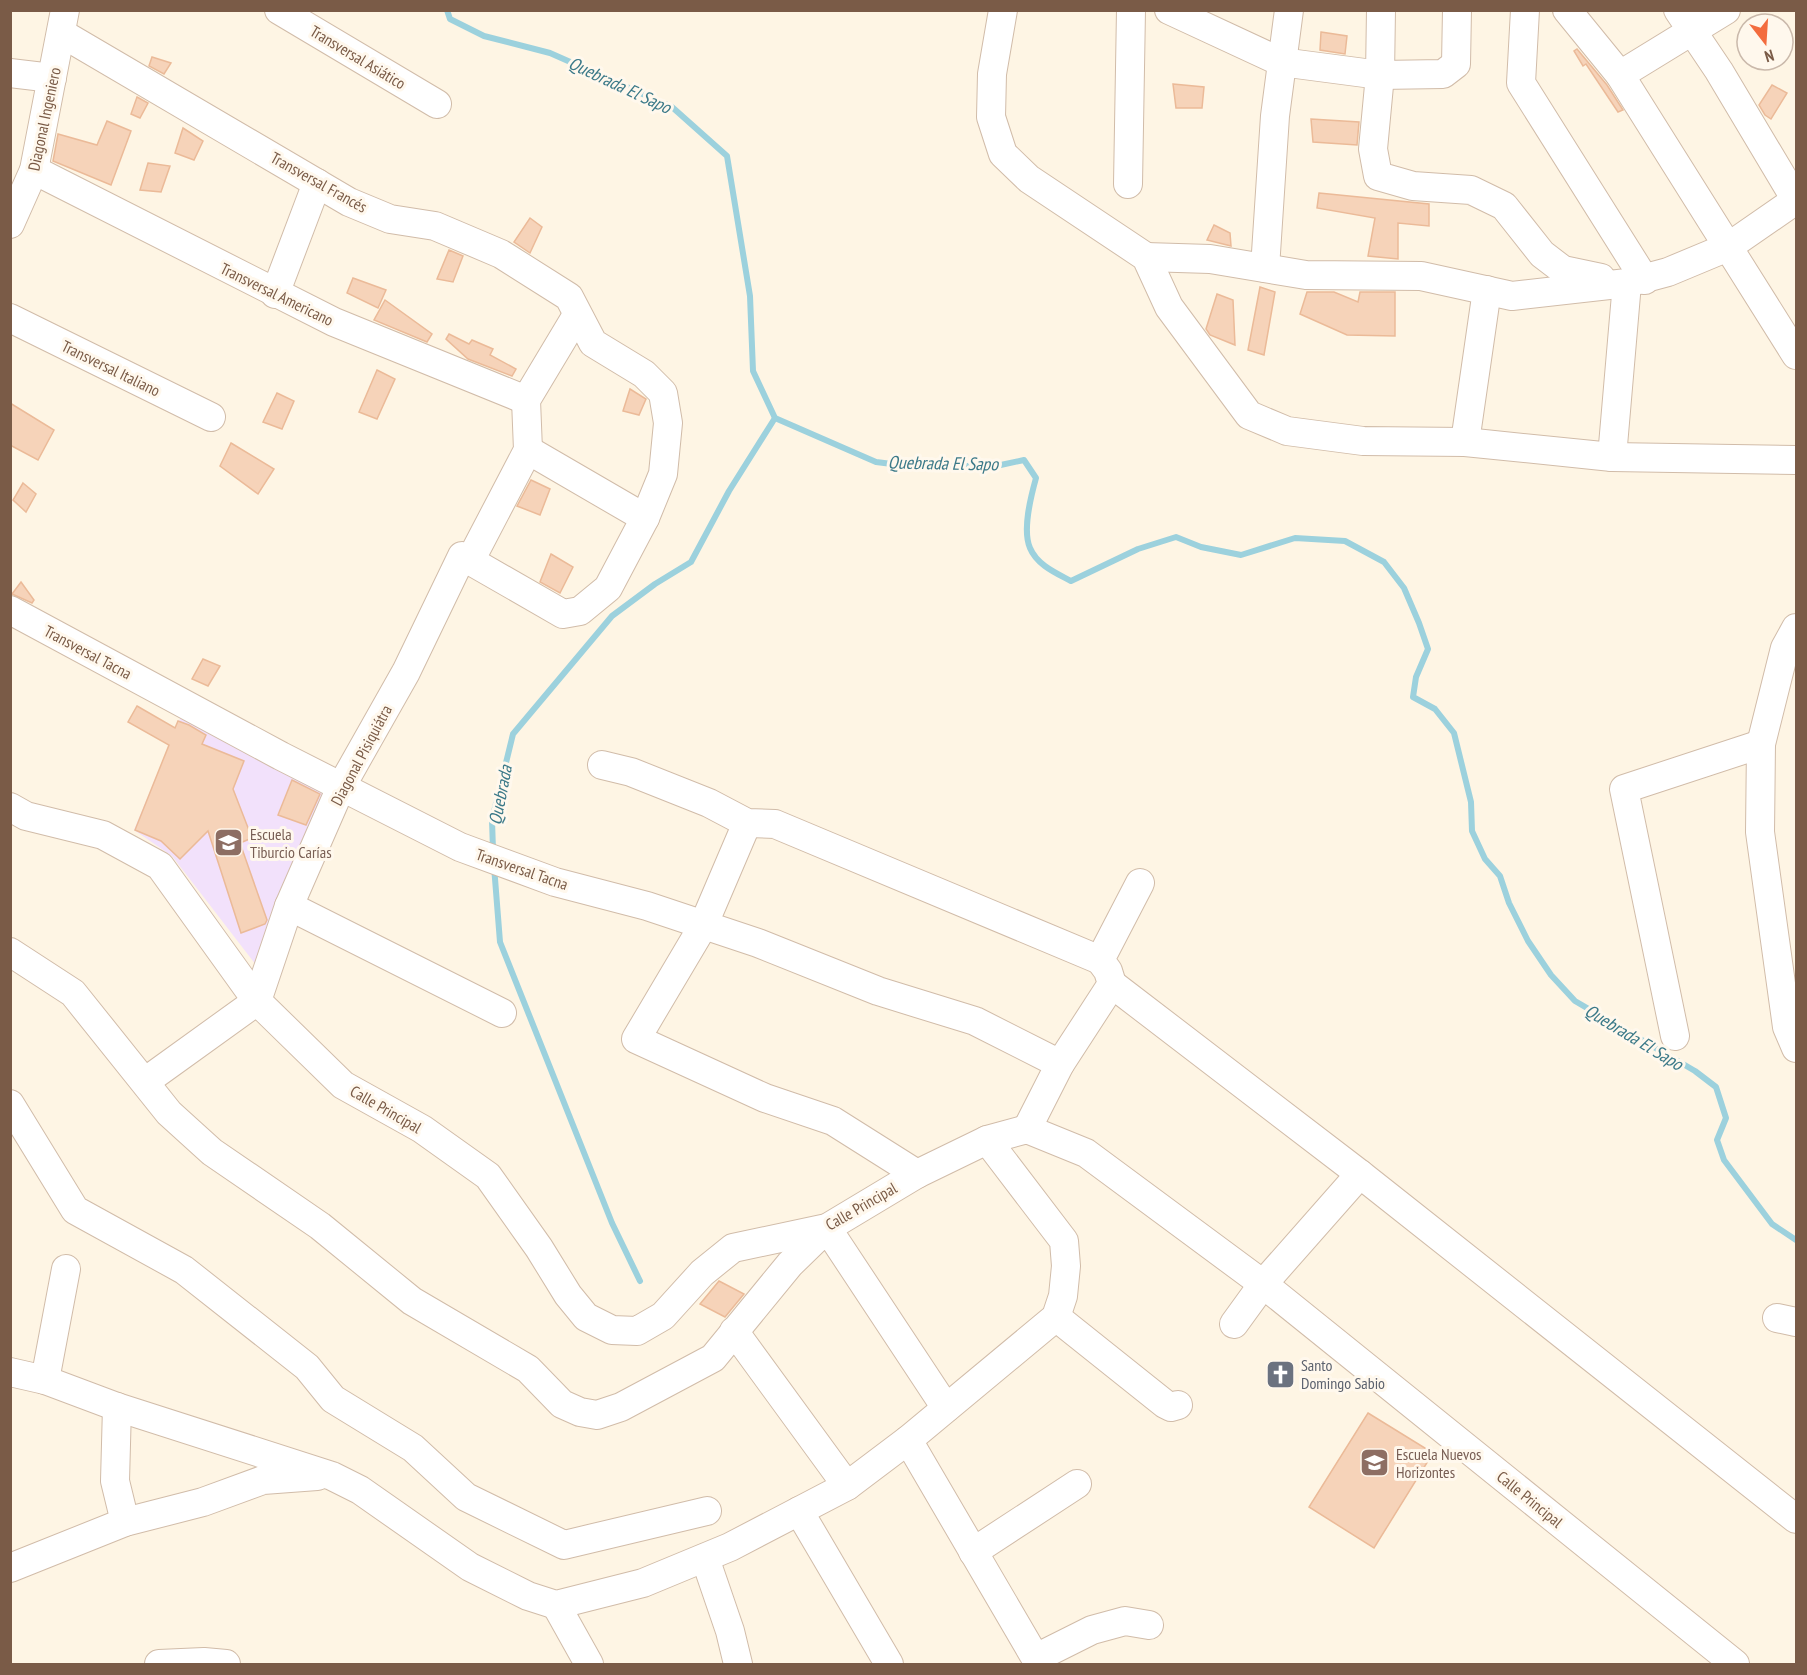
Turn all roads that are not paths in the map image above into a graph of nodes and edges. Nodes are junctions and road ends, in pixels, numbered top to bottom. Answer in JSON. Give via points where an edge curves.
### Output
{"nodes":[{"id":1,"x":279,"y":10,"type":"edge"},
{"id":2,"x":1003,"y":10,"type":"edge"},
{"id":3,"x":1131,"y":10,"type":"edge"},
{"id":4,"x":1169,"y":10,"type":"edge"},
{"id":5,"x":1289,"y":10,"type":"edge"},
{"id":6,"x":1381,"y":10,"type":"edge"},
{"id":7,"x":1457,"y":10,"type":"edge"},
{"id":8,"x":1525,"y":10,"type":"edge"},
{"id":9,"x":1567,"y":10,"type":"edge"},
{"id":10,"x":1726,"y":10,"type":"edge"},
{"id":11,"x":63,"y":22,"type":"edge"},
{"id":12,"x":1686,"y":22,"type":"edge"},
{"id":13,"x":1281,"y":62,"type":"junction"},
{"id":14,"x":10,"y":73,"type":"edge"},
{"id":15,"x":1380,"y":75,"type":"junction"},
{"id":16,"x":1620,"y":75,"type":"junction"},
{"id":17,"x":52,"y":78,"type":"junction"},
{"id":18,"x":437,"y":104,"type":"dead end"},
{"id":19,"x":24,"y":182,"type":"edge"},
{"id":20,"x":317,"y":183,"type":"junction"},
{"id":21,"x":1128,"y":184,"type":"dead end"},
{"id":22,"x":1796,"y":200,"type":"edge"},
{"id":23,"x":10,"y":224,"type":"edge"},
{"id":24,"x":1728,"y":246,"type":"junction"},
{"id":25,"x":1146,"y":257,"type":"junction"},
{"id":26,"x":1265,"y":268,"type":"junction"},
{"id":27,"x":1636,"y":282,"type":"junction"},
{"id":28,"x":1486,"y":291,"type":"junction"},
{"id":29,"x":275,"y":294,"type":"junction"},
{"id":30,"x":577,"y":315,"type":"junction"},
{"id":31,"x":10,"y":318,"type":"edge"},
{"id":32,"x":1797,"y":355,"type":"edge"},
{"id":33,"x":526,"y":400,"type":"junction"},
{"id":34,"x":211,"y":417,"type":"dead end"},
{"id":35,"x":1465,"y":442,"type":"junction"},
{"id":36,"x":528,"y":450,"type":"junction"},
{"id":37,"x":1612,"y":457,"type":"junction"},
{"id":38,"x":1797,"y":460,"type":"edge"},
{"id":39,"x":645,"y":518,"type":"junction"},
{"id":40,"x":466,"y":558,"type":"junction"},
{"id":41,"x":10,"y":610,"type":"edge"},
{"id":42,"x":1797,"y":628,"type":"edge"},
{"id":43,"x":1761,"y":744,"type":"junction"},
{"id":44,"x":602,"y":765,"type":"dead end"},
{"id":45,"x":341,"y":787,"type":"junction"},
{"id":46,"x":10,"y":807,"type":"edge"},
{"id":47,"x":747,"y":823,"type":"junction"},
{"id":48,"x":1140,"y":883,"type":"dead end"},
{"id":49,"x":289,"y":906,"type":"junction"},
{"id":50,"x":703,"y":926,"type":"junction"},
{"id":51,"x":10,"y":952,"type":"edge"},
{"id":52,"x":1106,"y":972,"type":"junction"},
{"id":53,"x":257,"y":1001,"type":"junction"},
{"id":54,"x":502,"y":1013,"type":"dead end"},
{"id":55,"x":1675,"y":1036,"type":"dead end"},
{"id":56,"x":1797,"y":1048,"type":"edge"},
{"id":57,"x":1060,"y":1064,"type":"junction"},
{"id":58,"x":146,"y":1081,"type":"junction"},
{"id":59,"x":10,"y":1104,"type":"edge"},
{"id":60,"x":1027,"y":1129,"type":"junction"},
{"id":61,"x":987,"y":1140,"type":"junction"},
{"id":62,"x":917,"y":1174,"type":"junction"},
{"id":63,"x":1360,"y":1174,"type":"junction"},
{"id":64,"x":827,"y":1228,"type":"junction"},
{"id":65,"x":66,"y":1269,"type":"dead end"},
{"id":66,"x":1263,"y":1284,"type":"junction"},
{"id":67,"x":1056,"y":1317,"type":"junction"},
{"id":68,"x":1234,"y":1324,"type":"dead end"},
{"id":69,"x":734,"y":1331,"type":"junction"},
{"id":70,"x":10,"y":1372,"type":"edge"},
{"id":71,"x":45,"y":1380,"type":"junction"},
{"id":72,"x":1178,"y":1405,"type":"dead end"},
{"id":73,"x":117,"y":1407,"type":"junction"},
{"id":74,"x":946,"y":1408,"type":"junction"},
{"id":75,"x":908,"y":1440,"type":"junction"},
{"id":76,"x":332,"y":1476,"type":"junction"},
{"id":77,"x":1077,"y":1484,"type":"dead end"},
{"id":78,"x":847,"y":1486,"type":"junction"},
{"id":79,"x":706,"y":1511,"type":"dead end"},
{"id":80,"x":799,"y":1511,"type":"junction"},
{"id":81,"x":1797,"y":1520,"type":"edge"},
{"id":82,"x":125,"y":1522,"type":"junction"},
{"id":83,"x":973,"y":1552,"type":"junction"},
{"id":84,"x":705,"y":1558,"type":"junction"},
{"id":85,"x":10,"y":1568,"type":"edge"},
{"id":86,"x":556,"y":1605,"type":"junction"},
{"id":87,"x":1149,"y":1625,"type":"dead end"},
{"id":88,"x":1038,"y":1661,"type":"edge"},
{"id":89,"x":159,"y":1665,"type":"edge"},
{"id":90,"x":226,"y":1665,"type":"edge"},
{"id":91,"x":589,"y":1665,"type":"edge"},
{"id":92,"x":738,"y":1665,"type":"edge"},
{"id":93,"x":889,"y":1665,"type":"edge"},
{"id":94,"x":1736,"y":1665,"type":"edge"}],
"edges":[{"from":1,"to":18,"type":"street","name":"Transversal Asiático"},
{"from":2,"to":25,"type":"street","via":[[992,74],[991,117],[1003,154],[1029,179]]},
{"from":3,"to":21,"type":"street"},
{"from":4,"to":13,"type":"street"},
{"from":5,"to":13,"type":"street"},
{"from":6,"to":15,"type":"street"},
{"from":7,"to":15,"type":"street","via":[[1456,64],[1443,74]]},
{"from":8,"to":27,"type":"street","via":[[1521,83]]},
{"from":9,"to":16,"type":"street"},
{"from":10,"to":12,"type":"street"},
{"from":11,"to":17,"type":"street","name":"Diagonal Ingeniero"},
{"from":11,"to":20,"type":"street","name":"Transversal Francés"},
{"from":12,"to":16,"type":"street"},
{"from":12,"to":22,"type":"street"},
{"from":13,"to":15,"type":"street"},
{"from":13,"to":26,"type":"street"},
{"from":14,"to":17,"type":"street"},
{"from":15,"to":27,"type":"street","via":[[1373,149],[1378,176],[1413,186],[1471,190],[1504,207],[1542,254],[1563,270]]},
{"from":16,"to":24,"type":"street"},
{"from":17,"to":19,"type":"street","name":"Diagonal Ingeniero"},
{"from":19,"to":23,"type":"street","name":"Diagonal Ingeniero"},
{"from":19,"to":29,"type":"street","name":"Transversal Americano"},
{"from":20,"to":29,"type":"street"},
{"from":20,"to":30,"type":"street","name":"Transversal Francés","via":[[390,219],[435,226],[501,254],[569,297]]},
{"from":22,"to":24,"type":"street"},
{"from":24,"to":27,"type":"street"},
{"from":24,"to":32,"type":"street"},
{"from":25,"to":26,"type":"street","via":[[1210,259]]},
{"from":25,"to":35,"type":"street","via":[[1169,307],[1249,415],[1287,431],[1362,441]]},
{"from":26,"to":28,"type":"street","via":[[1306,275],[1421,276]]},
{"from":27,"to":28,"type":"street","via":[[1512,296]]},
{"from":27,"to":37,"type":"street"},
{"from":28,"to":35,"type":"street"},
{"from":29,"to":33,"type":"street","name":"Transversal Americano"},
{"from":30,"to":33,"type":"street"},
{"from":30,"to":39,"type":"street","name":"Transversal Francés","via":[[593,343],[644,374],[663,393],[668,423],[663,474]]},
{"from":31,"to":34,"type":"street","name":"Transversal Italiano"},
{"from":33,"to":36,"type":"street","name":"Diagonal Pisiquiátra"},
{"from":35,"to":37,"type":"street"},
{"from":36,"to":39,"type":"street"},
{"from":36,"to":40,"type":"street","name":"Diagonal Pisiquiátra"},
{"from":37,"to":38,"type":"street"},
{"from":39,"to":40,"type":"street","name":"Transversal Francés","via":[[608,588],[580,611],[562,614]]},
{"from":40,"to":45,"type":"street","name":"Diagonal Pisiquiátra"},
{"from":41,"to":45,"type":"street","name":"Transversal Tacna"},
{"from":42,"to":43,"type":"street","via":[[1785,648]]},
{"from":43,"to":55,"type":"street","via":[[1624,789]]},
{"from":43,"to":56,"type":"street","via":[[1760,832],[1787,1027]]},
{"from":44,"to":47,"type":"street","via":[[631,772]]},
{"from":45,"to":49,"type":"street","name":"Diagonal Pisiquiátra"},
{"from":45,"to":50,"type":"street","name":"Transversal Tacna","via":[[460,848],[555,882]]},
{"from":46,"to":53,"type":"street","name":"Calle Principal","via":[[26,816],[103,835],[160,866]]},
{"from":47,"to":50,"type":"street"},
{"from":47,"to":52,"type":"street","via":[[775,824]]},
{"from":48,"to":52,"type":"street"},
{"from":49,"to":53,"type":"street","name":"Diagonal Pisiquiátra"},
{"from":49,"to":54,"type":"street"},
{"from":50,"to":57,"type":"street","name":"Transversal Tacna","via":[[878,991],[975,1021]]},
{"from":50,"to":62,"type":"street","via":[[636,1039],[765,1098],[833,1121]]},
{"from":51,"to":58,"type":"street","via":[[73,993]]},
{"from":52,"to":57,"type":"street"},
{"from":52,"to":63,"type":"street"},
{"from":53,"to":58,"type":"street"},
{"from":53,"to":64,"type":"street","name":"Calle Principal","via":[[344,1085],[422,1129],[488,1176],[586,1317],[612,1330],[637,1331],[663,1316],[702,1273],[733,1248]]},
{"from":57,"to":60,"type":"street"},
{"from":58,"to":69,"type":"street","via":[[169,1113],[213,1152],[320,1226],[412,1301],[528,1369],[562,1404],[571,1408],[597,1415],[621,1407],[712,1358]]},
{"from":59,"to":79,"type":"street","via":[[75,1210],[184,1270],[307,1367],[333,1399],[413,1448],[466,1497],[564,1545]]},
{"from":60,"to":61,"type":"street","name":"Calle Principal"},
{"from":60,"to":66,"type":"street","name":"Calle Principal","via":[[1086,1153]]},
{"from":61,"to":62,"type":"street","name":"Calle Principal"},
{"from":61,"to":67,"type":"street","via":[[1064,1241],[1063,1296]]},
{"from":62,"to":64,"type":"street","name":"Calle Principal"},
{"from":63,"to":66,"type":"street"},
{"from":63,"to":81,"type":"street"},
{"from":64,"to":69,"type":"street","via":[[790,1264]]},
{"from":64,"to":74,"type":"street"},
{"from":65,"to":71,"type":"street"},
{"from":66,"to":68,"type":"street"},
{"from":66,"to":94,"type":"street","name":"Calle Principal"},
{"from":67,"to":72,"type":"street","via":[[1165,1404]]},
{"from":67,"to":74,"type":"street"},
{"from":69,"to":78,"type":"street"},
{"from":70,"to":71,"type":"street"},
{"from":71,"to":73,"type":"street"},
{"from":73,"to":76,"type":"street"},
{"from":73,"to":82,"type":"street","via":[[114,1481]]},
{"from":74,"to":75,"type":"street"},
{"from":75,"to":78,"type":"street"},
{"from":75,"to":83,"type":"street"},
{"from":76,"to":82,"type":"street","via":[[262,1480],[203,1503]]},
{"from":76,"to":86,"type":"street","via":[[360,1490],[470,1567],[528,1596]]},
{"from":77,"to":83,"type":"street"},
{"from":78,"to":80,"type":"street"},
{"from":80,"to":84,"type":"street"},
{"from":80,"to":93,"type":"street"},
{"from":82,"to":85,"type":"street"},
{"from":83,"to":88,"type":"street"},
{"from":84,"to":86,"type":"street","via":[[643,1583]]},
{"from":84,"to":92,"type":"street"},
{"from":86,"to":91,"type":"street"},
{"from":87,"to":88,"type":"street","via":[[1125,1621],[1092,1630]]},
{"from":89,"to":90,"type":"street"}]}
